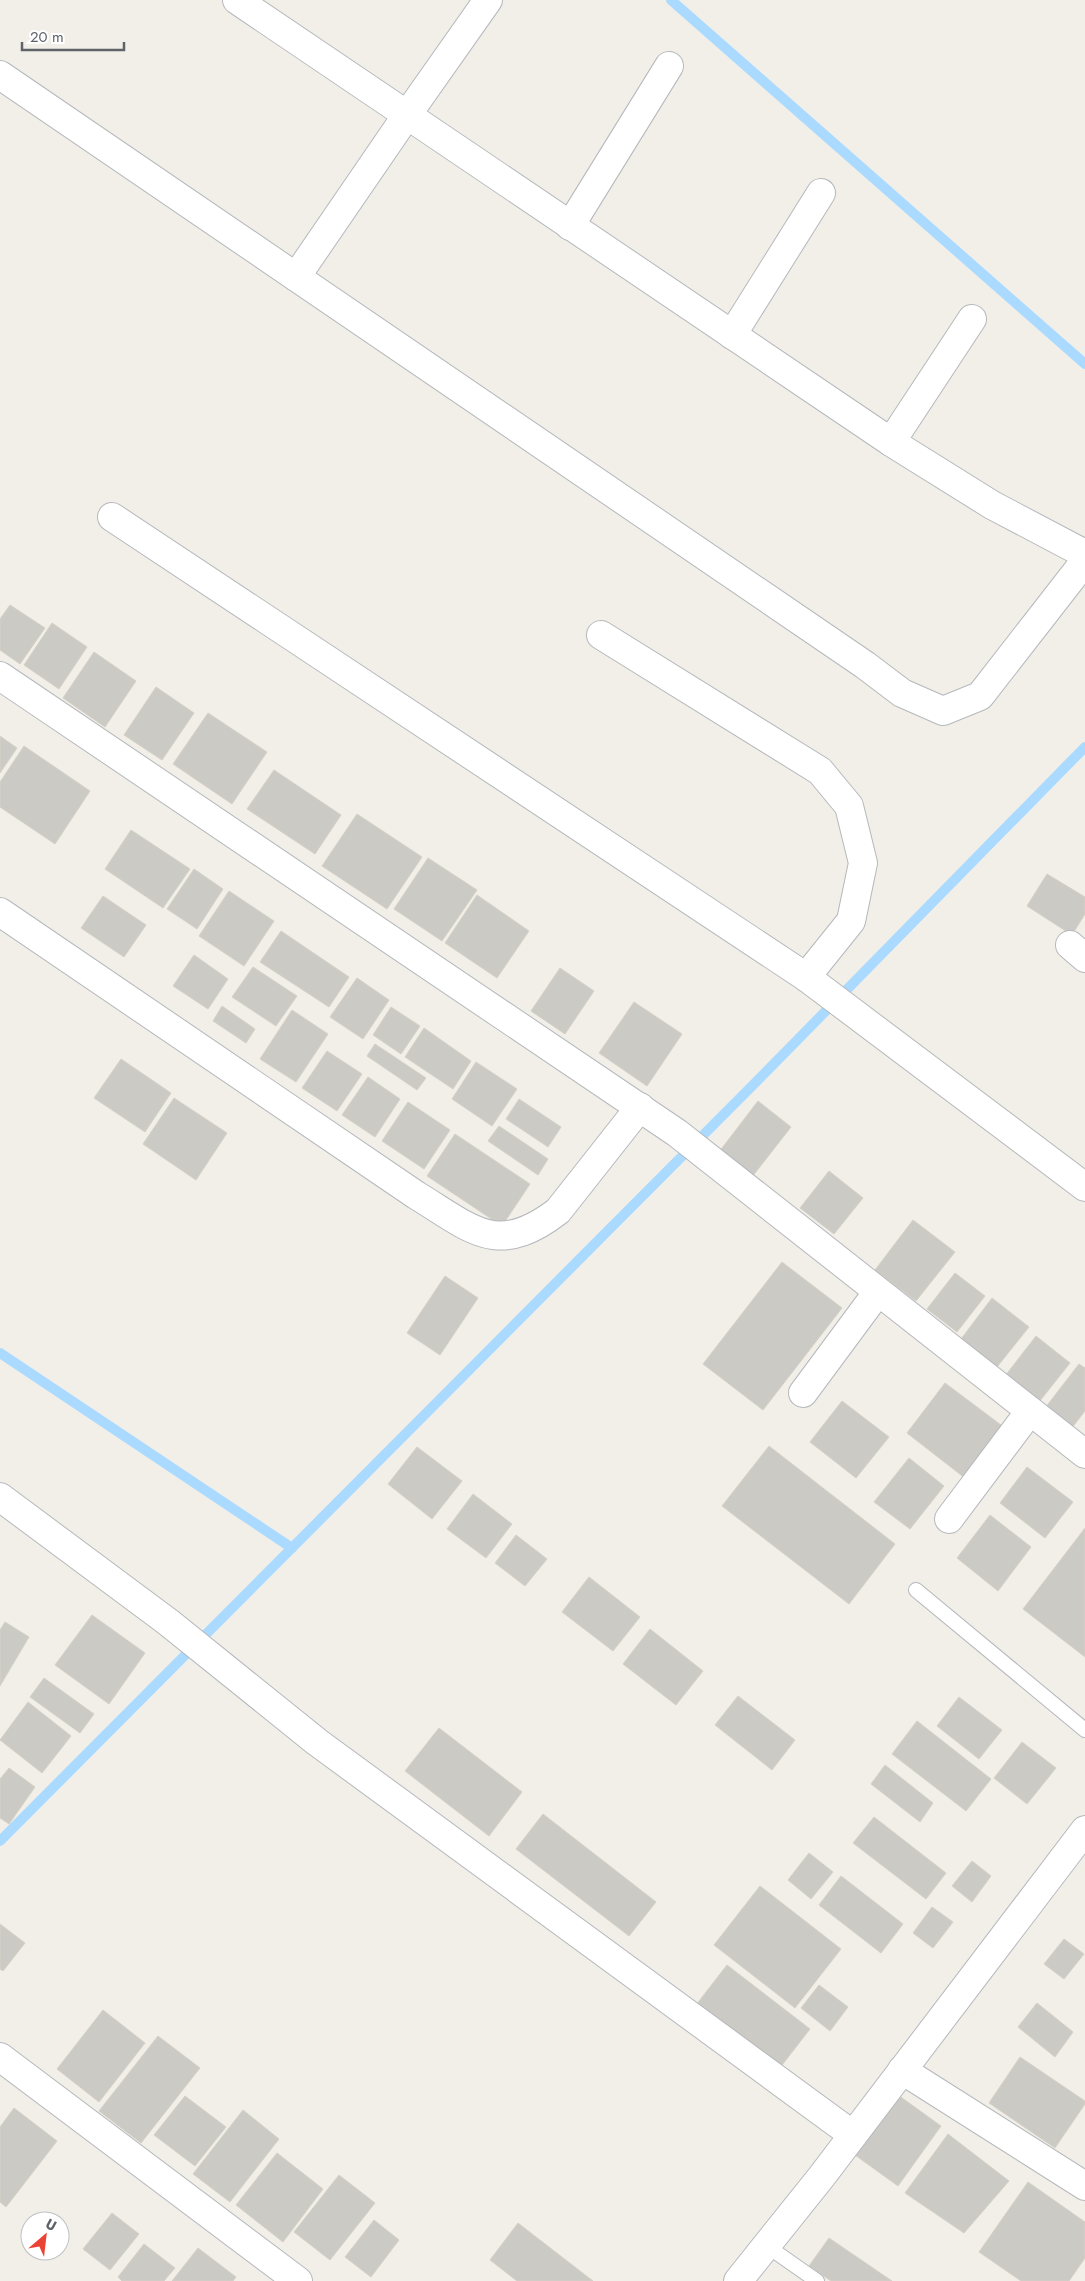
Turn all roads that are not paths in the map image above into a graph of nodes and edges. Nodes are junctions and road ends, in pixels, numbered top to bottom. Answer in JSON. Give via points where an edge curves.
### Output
{"nodes":[{"id":1,"x":236,"y":0,"type":"edge"},
{"id":2,"x":488,"y":0,"type":"edge"},
{"id":3,"x":669,"y":66,"type":"dead end"},
{"id":4,"x":0,"y":75,"type":"edge"},
{"id":5,"x":407,"y":115,"type":"junction"},
{"id":6,"x":821,"y":193,"type":"dead end"},
{"id":7,"x":570,"y":226,"type":"junction"},
{"id":8,"x":296,"y":278,"type":"junction"},
{"id":9,"x":972,"y":318,"type":"dead end"},
{"id":10,"x":732,"y":335,"type":"junction"},
{"id":11,"x":891,"y":442,"type":"junction"},
{"id":12,"x":112,"y":517,"type":"dead end"},
{"id":13,"x":1085,"y":554,"type":"edge"},
{"id":14,"x":1085,"y":562,"type":"edge"},
{"id":15,"x":602,"y":635,"type":"dead end"},
{"id":16,"x":0,"y":676,"type":"edge"},
{"id":17,"x":0,"y":912,"type":"edge"},
{"id":18,"x":806,"y":977,"type":"junction"},
{"id":19,"x":640,"y":1107,"type":"junction"},
{"id":20,"x":1085,"y":1187,"type":"edge"},
{"id":21,"x":878,"y":1293,"type":"junction"},
{"id":22,"x":803,"y":1393,"type":"dead end"},
{"id":23,"x":1030,"y":1411,"type":"junction"},
{"id":24,"x":1085,"y":1454,"type":"edge"},
{"id":25,"x":0,"y":1497,"type":"edge"},
{"id":26,"x":949,"y":1519,"type":"dead end"},
{"id":27,"x":916,"y":1590,"type":"dead end"},
{"id":28,"x":1085,"y":1730,"type":"edge"},
{"id":29,"x":1085,"y":1830,"type":"edge"},
{"id":30,"x":0,"y":2057,"type":"edge"},
{"id":31,"x":902,"y":2070,"type":"junction"},
{"id":32,"x":853,"y":2135,"type":"junction"},
{"id":33,"x":1085,"y":2186,"type":"edge"},
{"id":34,"x":767,"y":2246,"type":"junction"},
{"id":35,"x":298,"y":2281,"type":"edge"},
{"id":36,"x":738,"y":2281,"type":"edge"},
{"id":37,"x":817,"y":2281,"type":"edge"}],
"edges":[{"from":1,"to":5,"type":"street"},
{"from":2,"to":5,"type":"street"},
{"from":3,"to":7,"type":"street"},
{"from":4,"to":8,"type":"street"},
{"from":5,"to":7,"type":"street"},
{"from":5,"to":8,"type":"street"},
{"from":6,"to":10,"type":"street"},
{"from":7,"to":10,"type":"street"},
{"from":8,"to":14,"type":"street","via":[[866,665],[902,693],[943,711],[980,696]]},
{"from":9,"to":11,"type":"street"},
{"from":10,"to":11,"type":"street"},
{"from":11,"to":13,"type":"street","via":[[992,506]]},
{"from":12,"to":18,"type":"street"},
{"from":15,"to":18,"type":"street","via":[[820,771],[849,806],[862,863],[851,921]]},
{"from":16,"to":19,"type":"street"},
{"from":17,"to":19,"type":"street","via":[[416,1195],[489,1235],[503,1237],[523,1233],[558,1211]]},
{"from":18,"to":20,"type":"street"},
{"from":19,"to":21,"type":"street","via":[[707,1156]]},
{"from":21,"to":22,"type":"street"},
{"from":21,"to":23,"type":"street"},
{"from":23,"to":24,"type":"street"},
{"from":23,"to":26,"type":"street"},
{"from":25,"to":32,"type":"street","via":[[168,1622],[317,1742]]},
{"from":27,"to":28,"type":"lane"},
{"from":29,"to":31,"type":"street"},
{"from":30,"to":35,"type":"street"},
{"from":31,"to":32,"type":"street"},
{"from":31,"to":33,"type":"street"},
{"from":32,"to":34,"type":"street"},
{"from":34,"to":36,"type":"street"},
{"from":34,"to":37,"type":"lane"}]}
